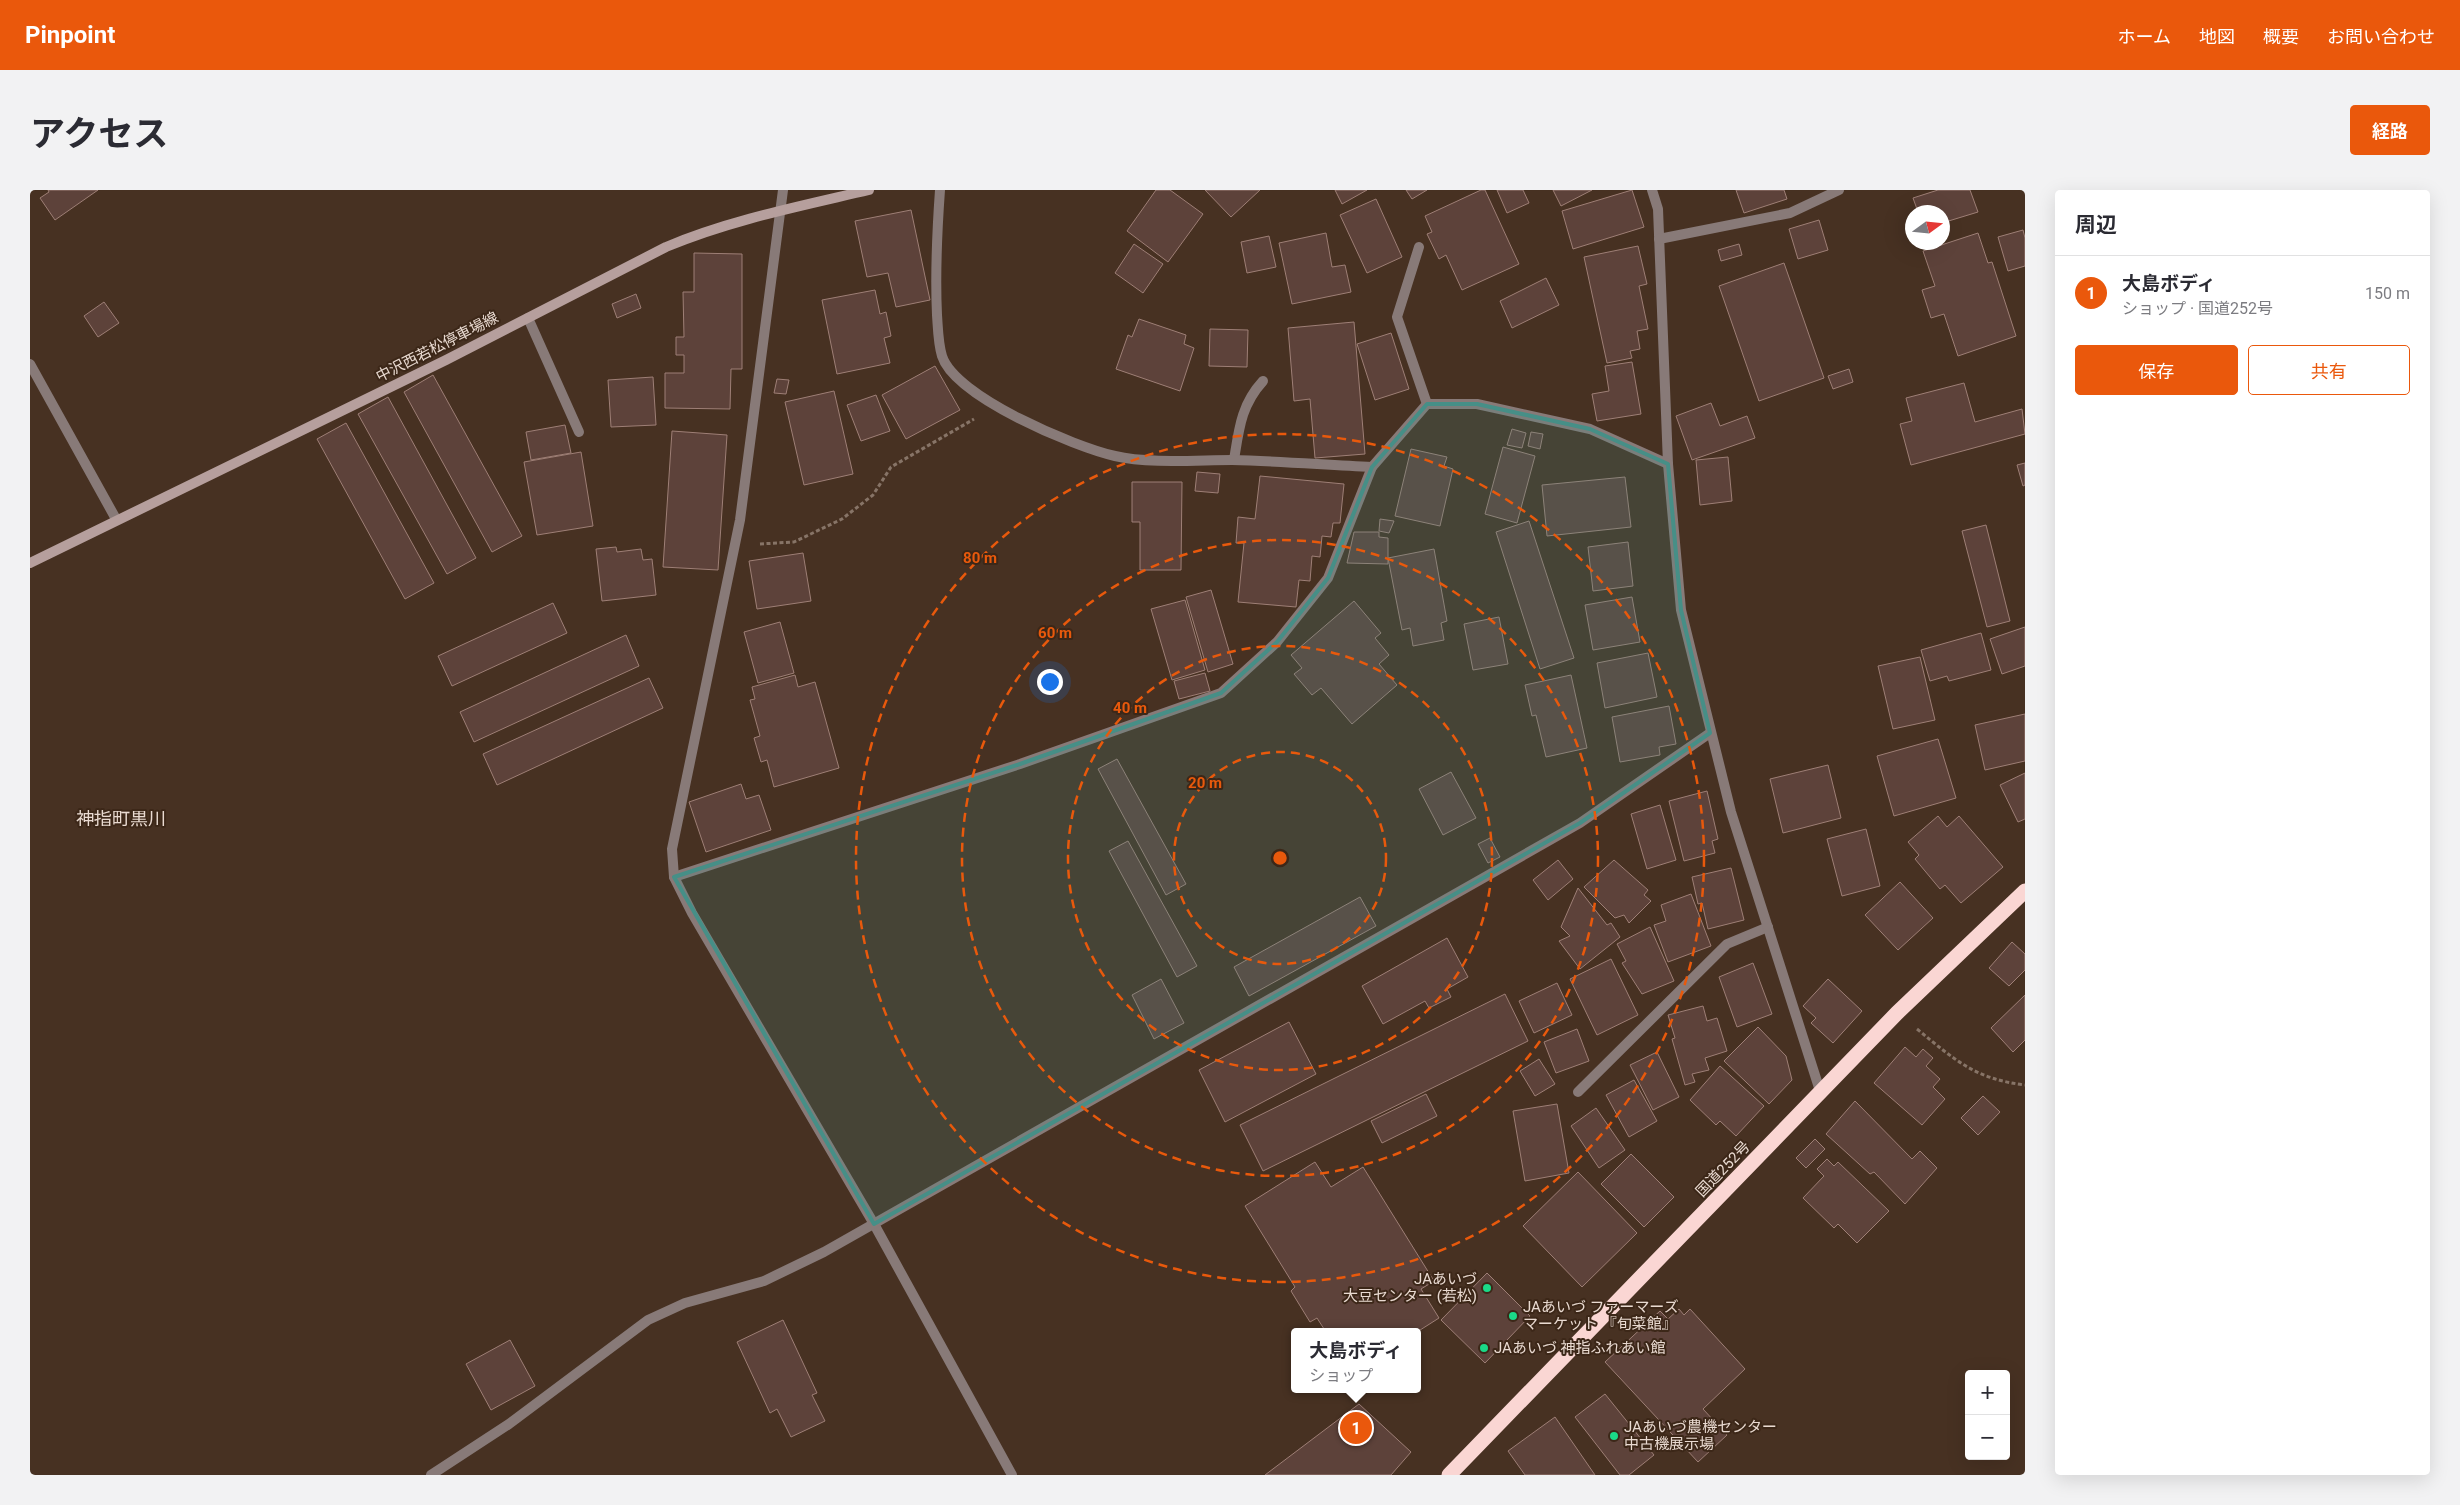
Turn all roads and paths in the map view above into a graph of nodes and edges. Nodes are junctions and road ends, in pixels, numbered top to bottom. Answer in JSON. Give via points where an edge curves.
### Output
{"nodes":[{"id":1,"x":782,"y":190,"type":"edge"},
{"id":2,"x":869,"y":190,"type":"edge"},
{"id":3,"x":940,"y":190,"type":"edge"},
{"id":4,"x":1652,"y":190,"type":"edge"},
{"id":5,"x":1839,"y":190,"type":"edge"},
{"id":6,"x":779,"y":211,"type":"junction"},
{"id":7,"x":1659,"y":239,"type":"junction"},
{"id":8,"x":1419,"y":247,"type":"dead end"},
{"id":9,"x":528,"y":318,"type":"junction"},
{"id":10,"x":30,"y":364,"type":"edge"},
{"id":11,"x":1263,"y":381,"type":"dead end"},
{"id":12,"x":1427,"y":404,"type":"junction"},
{"id":13,"x":997,"y":406,"type":"junction"},
{"id":14,"x":579,"y":432,"type":"dead end"},
{"id":15,"x":1234,"y":460,"type":"junction"},
{"id":16,"x":1668,"y":464,"type":"junction"},
{"id":17,"x":1372,"y":467,"type":"junction"},
{"id":18,"x":116,"y":519,"type":"junction"},
{"id":19,"x":734,"y":546,"type":"junction"},
{"id":20,"x":30,"y":562,"type":"edge"},
{"id":21,"x":1710,"y":733,"type":"junction"},
{"id":22,"x":674,"y":877,"type":"junction"},
{"id":23,"x":2025,"y":891,"type":"edge"},
{"id":24,"x":1768,"y":927,"type":"junction"},
{"id":25,"x":1897,"y":1013,"type":"junction"},
{"id":26,"x":2025,"y":1085,"type":"edge"},
{"id":27,"x":1578,"y":1092,"type":"dead end"},
{"id":28,"x":1821,"y":1094,"type":"junction"},
{"id":29,"x":874,"y":1224,"type":"junction"},
{"id":30,"x":431,"y":1475,"type":"edge"},
{"id":31,"x":1012,"y":1475,"type":"edge"},
{"id":32,"x":1449,"y":1475,"type":"edge"}],
"edges":[{"from":1,"to":6,"type":"street"},
{"from":2,"to":6,"type":"main road","name":"中沢西若松停車場線"},
{"from":3,"to":13,"type":"street","via":[[936,286],[943,358],[958,378]]},
{"from":4,"to":7,"type":"street","via":[[1658,209]]},
{"from":5,"to":7,"type":"street","via":[[1790,213]]},
{"from":6,"to":9,"type":"main road","name":"中沢西若松停車場線","via":[[694,235]]},
{"from":6,"to":19,"type":"street"},
{"from":7,"to":16,"type":"street"},
{"from":8,"to":12,"type":"street","via":[[1397,317]]},
{"from":9,"to":14,"type":"street"},
{"from":9,"to":18,"type":"main road","name":"中沢西若松停車場線"},
{"from":10,"to":18,"type":"street"},
{"from":11,"to":15,"type":"street","via":[[1240,418]]},
{"from":12,"to":16,"type":"street","via":[[1477,404],[1590,429]]},
{"from":12,"to":17,"type":"street"},
{"from":13,"to":15,"type":"street","via":[[1074,443],[1116,457]]},
{"from":13,"to":19,"type":"path","via":[[891,467],[873,495],[842,519],[815,534],[794,542]]},
{"from":15,"to":17,"type":"street"},
{"from":16,"to":21,"type":"street","via":[[1681,610]]},
{"from":17,"to":22,"type":"street","via":[[1328,578],[1277,642],[1221,693],[1020,764]]},
{"from":18,"to":20,"type":"main road","name":"中沢西若松停車場線"},
{"from":19,"to":22,"type":"street","via":[[672,849]]},
{"from":21,"to":24,"type":"street","via":[[1731,812]]},
{"from":21,"to":29,"type":"street","via":[[1580,823]]},
{"from":22,"to":29,"type":"street","via":[[692,914]]},
{"from":23,"to":25,"type":"highway","name":"国道252号"},
{"from":24,"to":27,"type":"street","via":[[1727,944]]},
{"from":24,"to":28,"type":"street"},
{"from":25,"to":26,"type":"path","via":[[1949,1055],[1980,1075]]},
{"from":25,"to":28,"type":"highway","name":"国道252号"},
{"from":28,"to":32,"type":"highway","name":"国道252号"},
{"from":29,"to":30,"type":"street","via":[[764,1281],[685,1303],[648,1320],[509,1424]]},
{"from":29,"to":31,"type":"street"}]}
